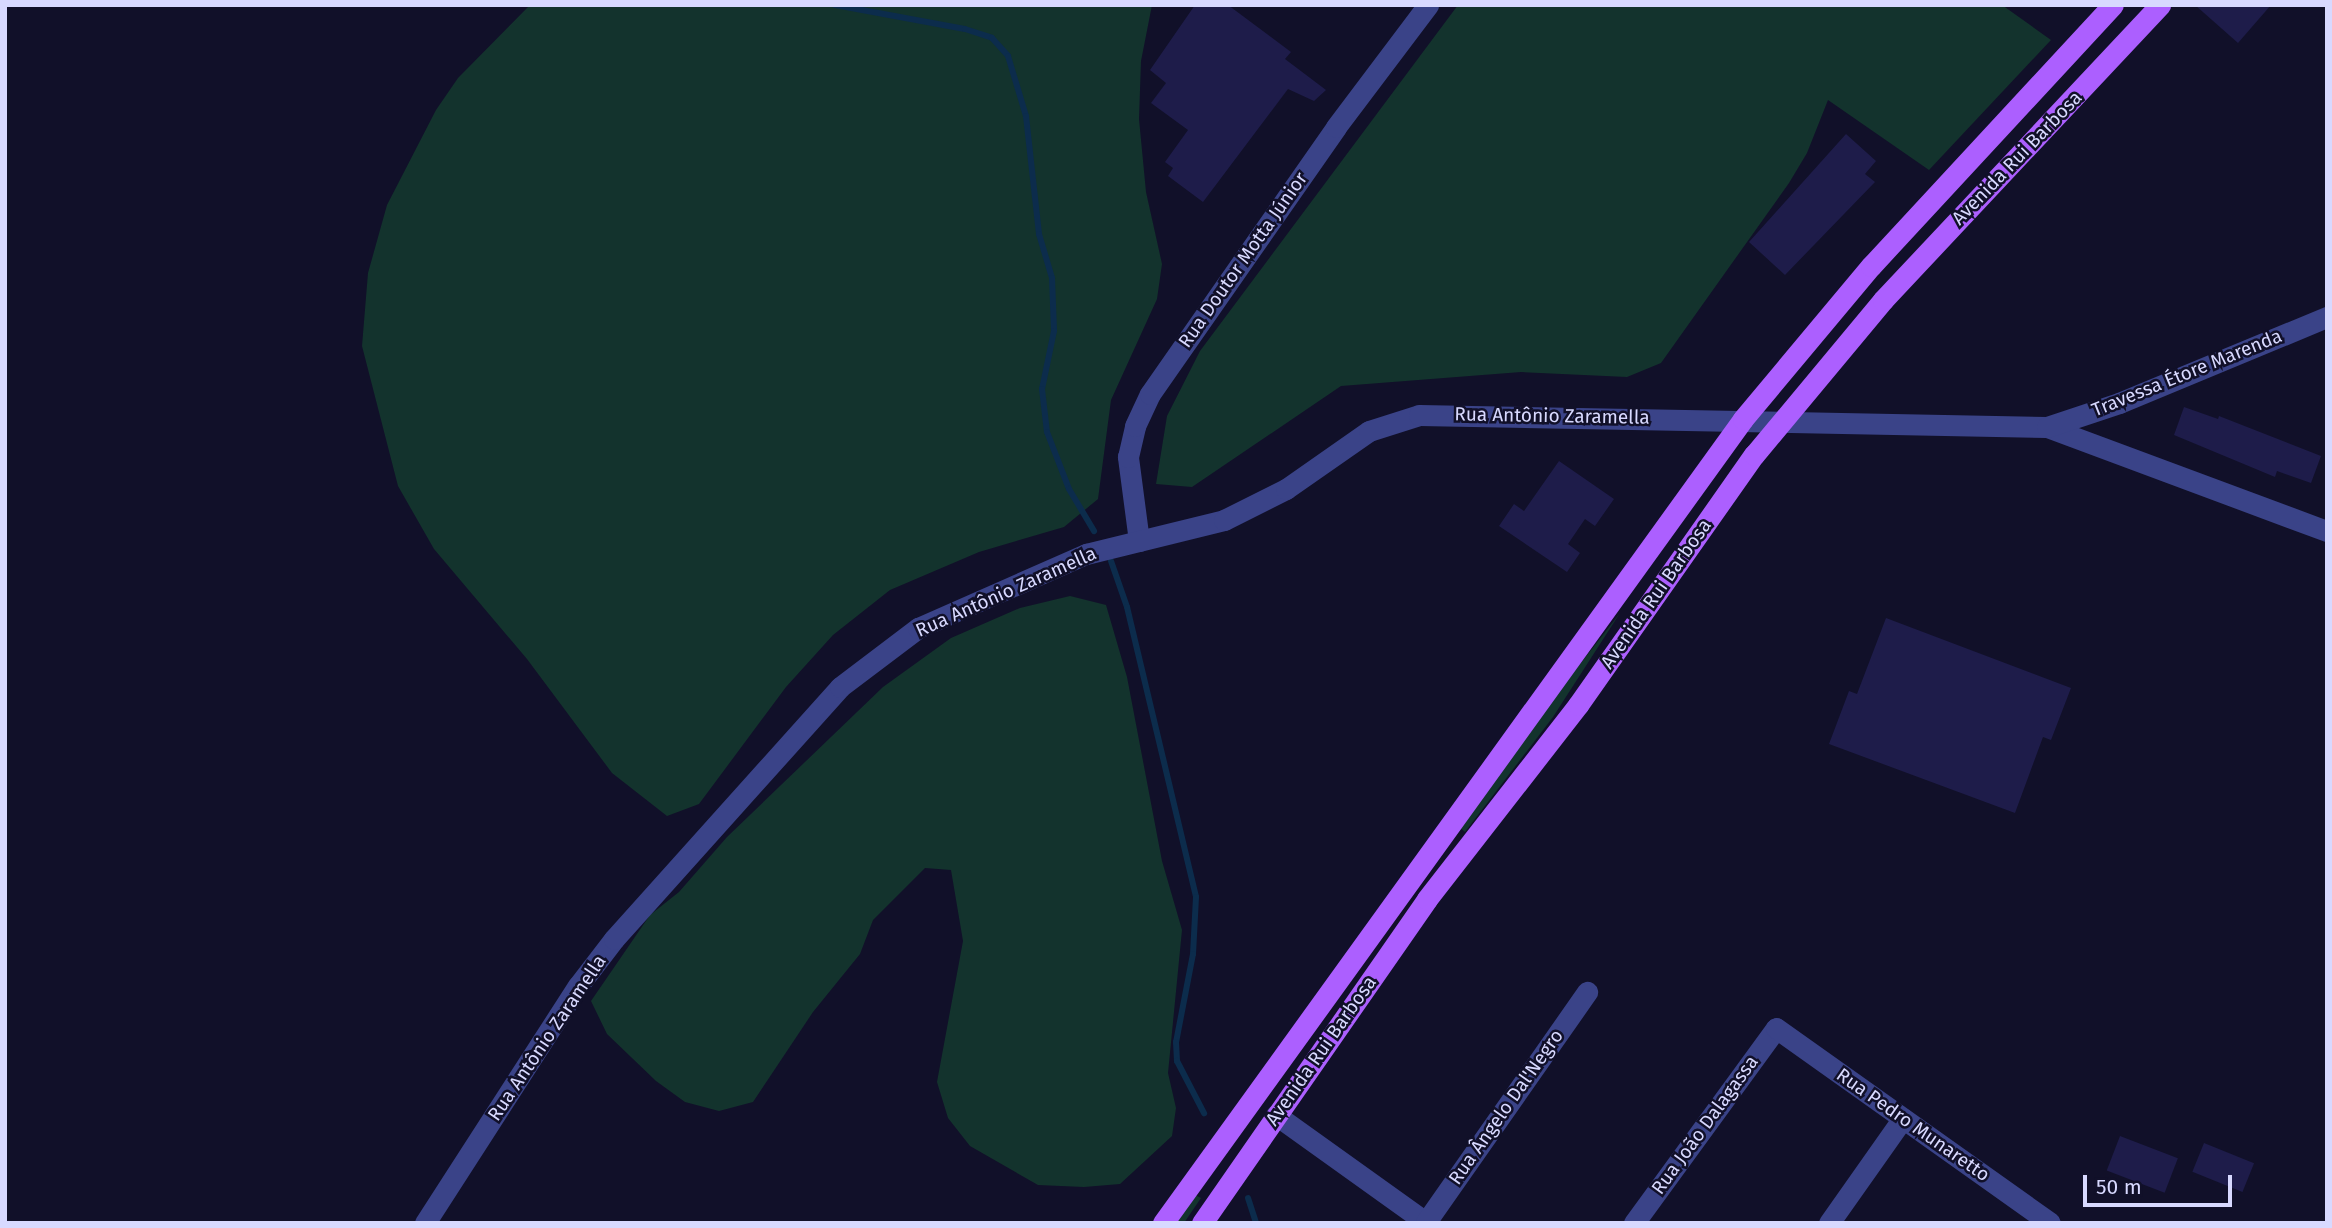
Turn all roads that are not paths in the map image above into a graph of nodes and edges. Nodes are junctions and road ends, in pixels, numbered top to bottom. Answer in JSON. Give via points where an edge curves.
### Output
{"nodes":[{"id":1,"x":1428,"y":5,"type":"edge"},
{"id":2,"x":2113,"y":5,"type":"edge"},
{"id":3,"x":2160,"y":5,"type":"edge"},
{"id":4,"x":2327,"y":317,"type":"edge"},
{"id":5,"x":1743,"y":419,"type":"junction"},
{"id":6,"x":1783,"y":420,"type":"junction"},
{"id":7,"x":2046,"y":426,"type":"junction"},
{"id":8,"x":2327,"y":531,"type":"edge"},
{"id":9,"x":1139,"y":541,"type":"junction"},
{"id":10,"x":1587,"y":992,"type":"dead end"},
{"id":11,"x":1776,"y":1028,"type":"joint"},
{"id":12,"x":1276,"y":1115,"type":"junction"},
{"id":13,"x":1903,"y":1118,"type":"junction"},
{"id":14,"x":2026,"y":1216,"type":"edge"},
{"id":15,"x":1427,"y":1222,"type":"edge"},
{"id":16,"x":425,"y":1223,"type":"edge"},
{"id":17,"x":1163,"y":1223,"type":"edge"},
{"id":18,"x":1202,"y":1223,"type":"edge"},
{"id":19,"x":1634,"y":1223,"type":"edge"},
{"id":20,"x":1829,"y":1223,"type":"edge"},
{"id":21,"x":2050,"y":1223,"type":"edge"}],
"edges":[{"from":1,"to":9,"type":"street","name":"Rua Doutor Motta Júnior","via":[[1336,127],[1150,394],[1135,426],[1128,457]]},
{"from":2,"to":5,"type":"main road","name":"Avenida Rui Barbosa","via":[[1871,266]]},
{"from":3,"to":6,"type":"main road","name":"Avenida Rui Barbosa","via":[[1883,300]]},
{"from":4,"to":7,"type":"street","name":"Travessa Étore Marenda","via":[[2119,403]]},
{"from":5,"to":6,"type":"street","name":"Rua Antônio Zaramella"},
{"from":5,"to":9,"type":"street","name":"Rua Antônio Zaramella","via":[[1419,415],[1369,431],[1286,489],[1245,511],[1192,530]]},
{"from":5,"to":17,"type":"main road","name":"Avenida Rui Barbosa"},
{"from":6,"to":7,"type":"street","name":"Rua Antônio Zaramella"},
{"from":6,"to":12,"type":"main road","name":"Avenida Rui Barbosa","via":[[1578,705],[1427,899]]},
{"from":7,"to":8,"type":"street"},
{"from":9,"to":16,"type":"street","name":"Rua Antônio Zaramella","via":[[1086,554],[918,628],[840,687],[614,939],[578,986]]},
{"from":10,"to":15,"type":"street","name":"Rua Ângelo Dal'Negro"},
{"from":11,"to":13,"type":"street","name":"Rua Pedro Munaretto"},
{"from":11,"to":19,"type":"street","name":"Rua João Dalagassa"},
{"from":12,"to":15,"type":"street"},
{"from":12,"to":18,"type":"main road","name":"Avenida Rui Barbosa"},
{"from":13,"to":14,"type":"street","name":"Rua Pedro Munaretto"},
{"from":13,"to":20,"type":"street"},
{"from":14,"to":21,"type":"street","name":"Rua Pedro Munaretto"}]}
